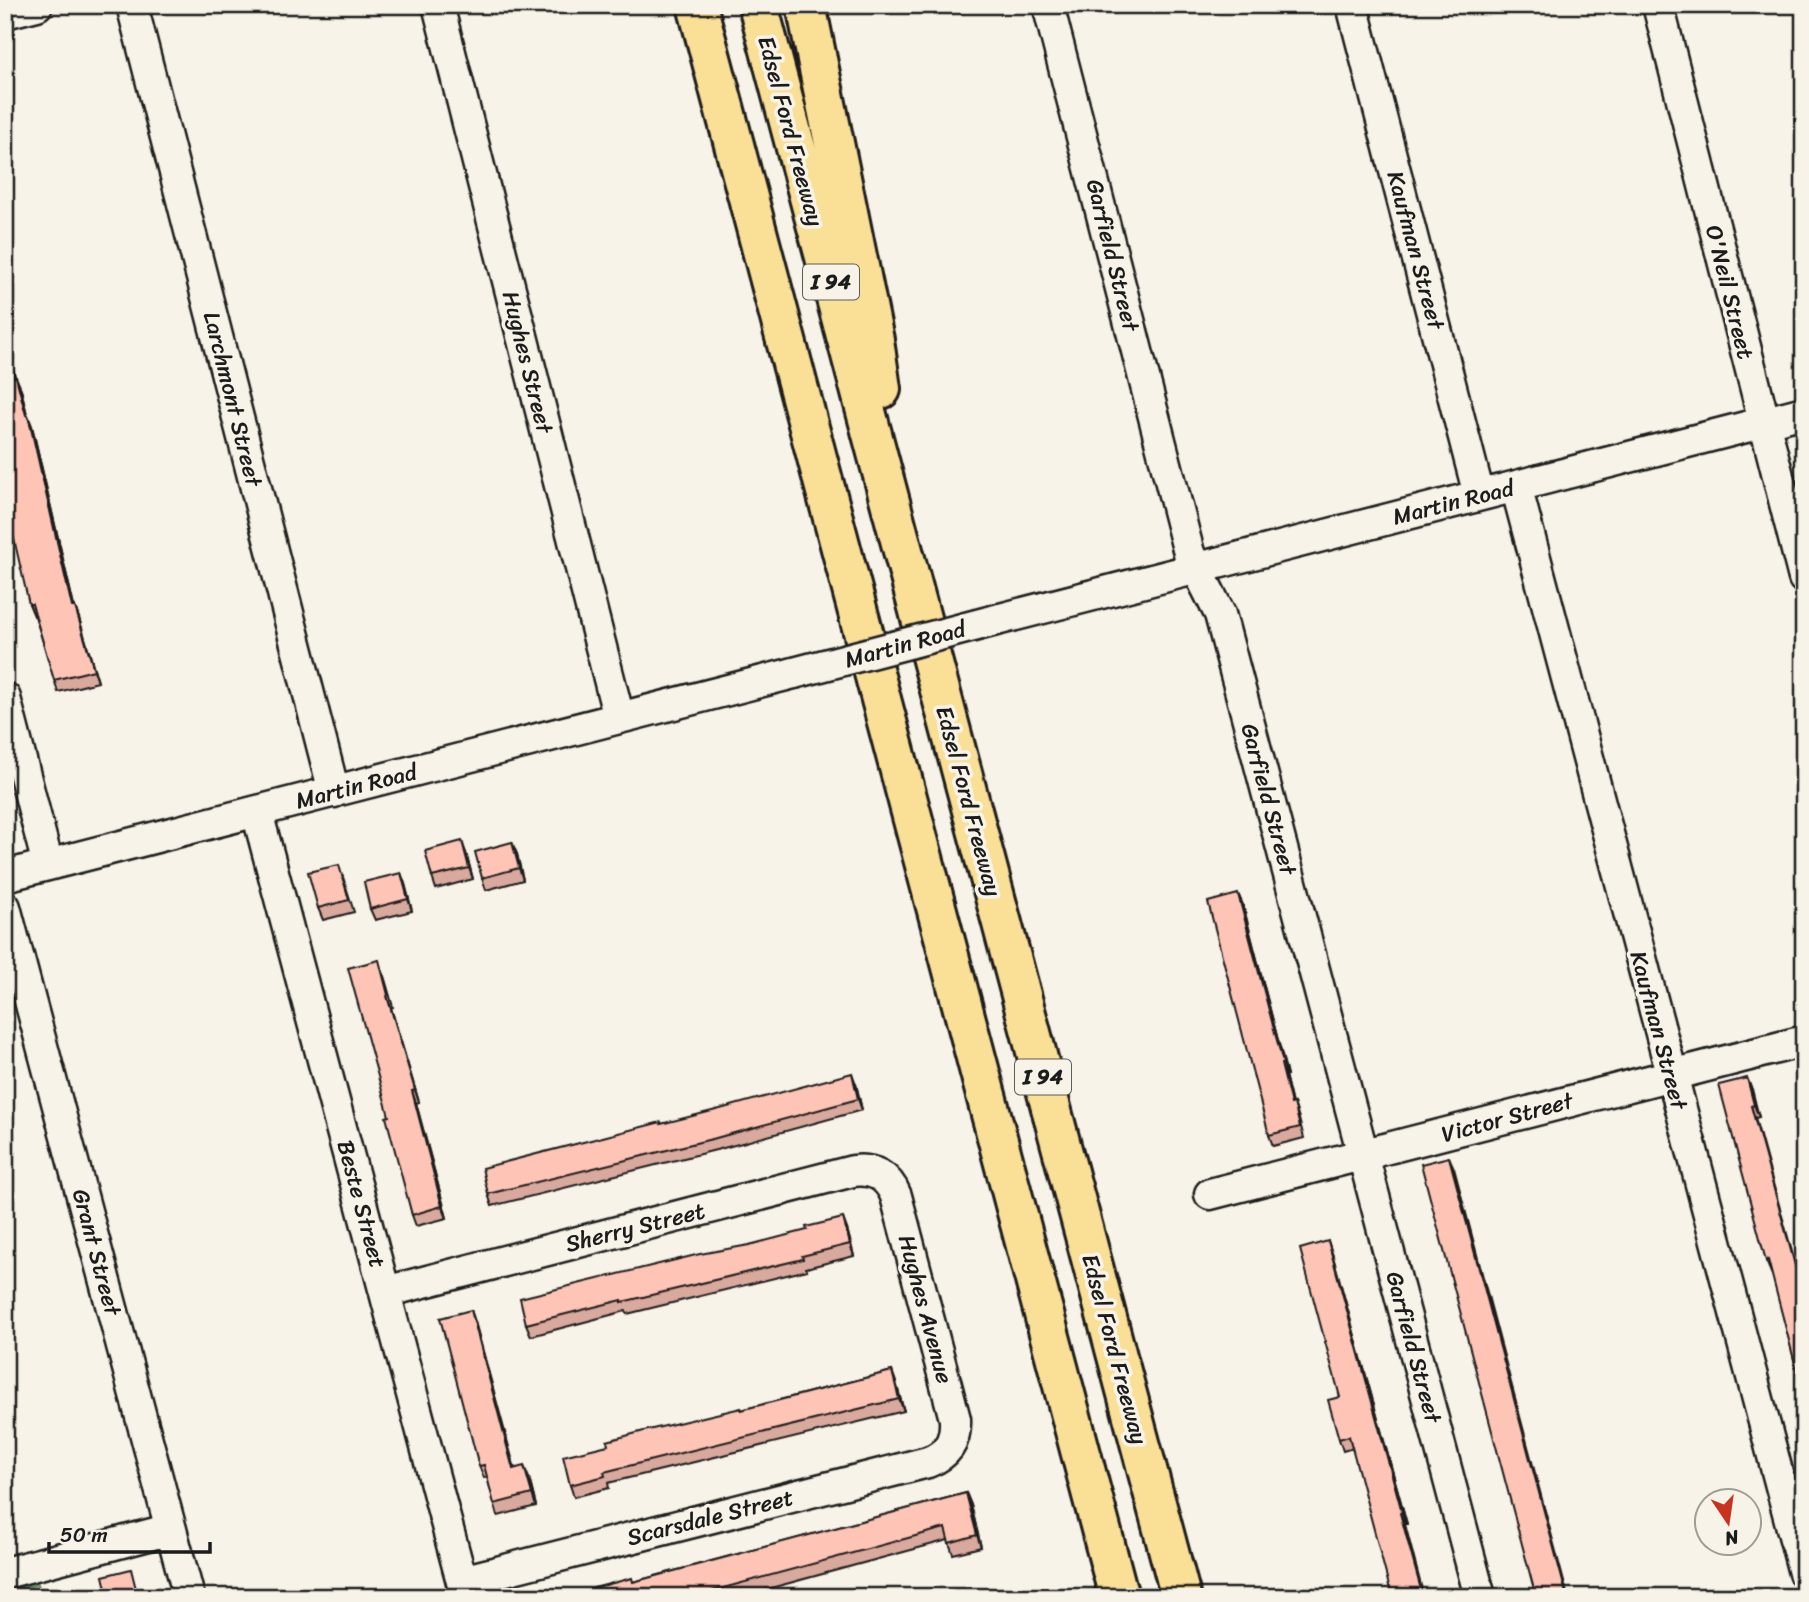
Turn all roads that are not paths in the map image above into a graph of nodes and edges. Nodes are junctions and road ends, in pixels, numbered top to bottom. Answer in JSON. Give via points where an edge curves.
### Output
{"nodes":[{"id":1,"x":37,"y":5,"type":"edge"},
{"id":2,"x":132,"y":5,"type":"edge"},
{"id":3,"x":438,"y":5,"type":"edge"},
{"id":4,"x":684,"y":5,"type":"edge"},
{"id":5,"x":758,"y":5,"type":"edge"},
{"id":6,"x":806,"y":5,"type":"edge"},
{"id":7,"x":1048,"y":5,"type":"edge"},
{"id":8,"x":1352,"y":5,"type":"edge"},
{"id":9,"x":1658,"y":5,"type":"edge"},
{"id":10,"x":5,"y":13,"type":"edge"},
{"id":11,"x":702,"y":22,"type":"edge"},
{"id":12,"x":1804,"y":412,"type":"edge"},
{"id":13,"x":1763,"y":423,"type":"junction"},
{"id":14,"x":1516,"y":485,"type":"junction"},
{"id":15,"x":1479,"y":495,"type":"junction"},
{"id":16,"x":904,"y":558,"type":"junction"},
{"id":17,"x":1196,"y":568,"type":"junction"},
{"id":18,"x":1804,"y":578,"type":"edge"},
{"id":19,"x":5,"y":698,"type":"edge"},
{"id":20,"x":619,"y":718,"type":"junction"},
{"id":21,"x":334,"y":792,"type":"junction"},
{"id":22,"x":257,"y":812,"type":"junction"},
{"id":23,"x":48,"y":865,"type":"junction"},
{"id":24,"x":5,"y":876,"type":"edge"},
{"id":25,"x":5,"y":907,"type":"edge"},
{"id":26,"x":1804,"y":1041,"type":"edge"},
{"id":27,"x":1670,"y":1074,"type":"junction"},
{"id":28,"x":1363,"y":1155,"type":"junction"},
{"id":29,"x":884,"y":1177,"type":"joint"},
{"id":30,"x":1209,"y":1194,"type":"dead end"},
{"id":31,"x":385,"y":1292,"type":"junction"},
{"id":32,"x":952,"y":1444,"type":"joint"},
{"id":33,"x":171,"y":1529,"type":"junction"},
{"id":34,"x":5,"y":1573,"type":"edge"},
{"id":35,"x":1804,"y":1573,"type":"edge"},
{"id":36,"x":464,"y":1589,"type":"edge"},
{"id":37,"x":189,"y":1597,"type":"edge"},
{"id":38,"x":1119,"y":1597,"type":"edge"},
{"id":39,"x":1181,"y":1597,"type":"edge"},
{"id":40,"x":1480,"y":1597,"type":"edge"}],
"edges":[{"from":1,"to":10,"type":"street"},
{"from":2,"to":21,"type":"street","name":"Larchmont Street"},
{"from":3,"to":20,"type":"street","name":"Hughes Street"},
{"from":4,"to":11,"type":"highway"},
{"from":5,"to":16,"type":"highway","name":"Edsel Ford Freeway","number":"I 94"},
{"from":6,"to":16,"type":"highway","via":[[874,340]]},
{"from":7,"to":17,"type":"street","name":"Garfield Street"},
{"from":8,"to":15,"type":"street","name":"Kaufman Street"},
{"from":9,"to":13,"type":"street","name":"O'Neil Street"},
{"from":11,"to":38,"type":"highway","number":"I 94"},
{"from":12,"to":13,"type":"street","name":"Martin Road"},
{"from":13,"to":14,"type":"street","name":"Martin Road"},
{"from":13,"to":18,"type":"street","name":"O'Neil Street"},
{"from":14,"to":15,"type":"street","name":"Martin Road"},
{"from":14,"to":27,"type":"street","name":"Kaufman Street"},
{"from":15,"to":17,"type":"street","name":"Martin Road"},
{"from":16,"to":39,"type":"highway","name":"Edsel Ford Freeway","number":"I 94"},
{"from":17,"to":20,"type":"street","name":"Martin Road","bridge":true},
{"from":17,"to":28,"type":"street","name":"Garfield Street","via":[[1220,614]]},
{"from":19,"to":23,"type":"street"},
{"from":20,"to":21,"type":"street","name":"Martin Road"},
{"from":21,"to":22,"type":"street","name":"Martin Road"},
{"from":22,"to":23,"type":"street","name":"Martin Road"},
{"from":22,"to":31,"type":"street","name":"Beste Street"},
{"from":23,"to":24,"type":"street","name":"Martin Road"},
{"from":25,"to":33,"type":"street","name":"Grant Street"},
{"from":26,"to":27,"type":"street","name":"Victor Street"},
{"from":27,"to":28,"type":"street","name":"Victor Street"},
{"from":27,"to":35,"type":"street","name":"Kaufman Street"},
{"from":28,"to":30,"type":"street","name":"Victor Street"},
{"from":28,"to":40,"type":"street","name":"Garfield Street"},
{"from":29,"to":31,"type":"street","name":"Sherry Street","via":[[853,1171]]},
{"from":29,"to":32,"type":"street","name":"Hughes Avenue","via":[[896,1196],[951,1406],[956,1428]]},
{"from":31,"to":36,"type":"street","name":"Beste Street"},
{"from":32,"to":36,"type":"street","name":"Scarsdale Street","via":[[941,1457],[929,1461]]},
{"from":33,"to":34,"type":"street"},
{"from":33,"to":37,"type":"street","name":"Grant Street"}]}
